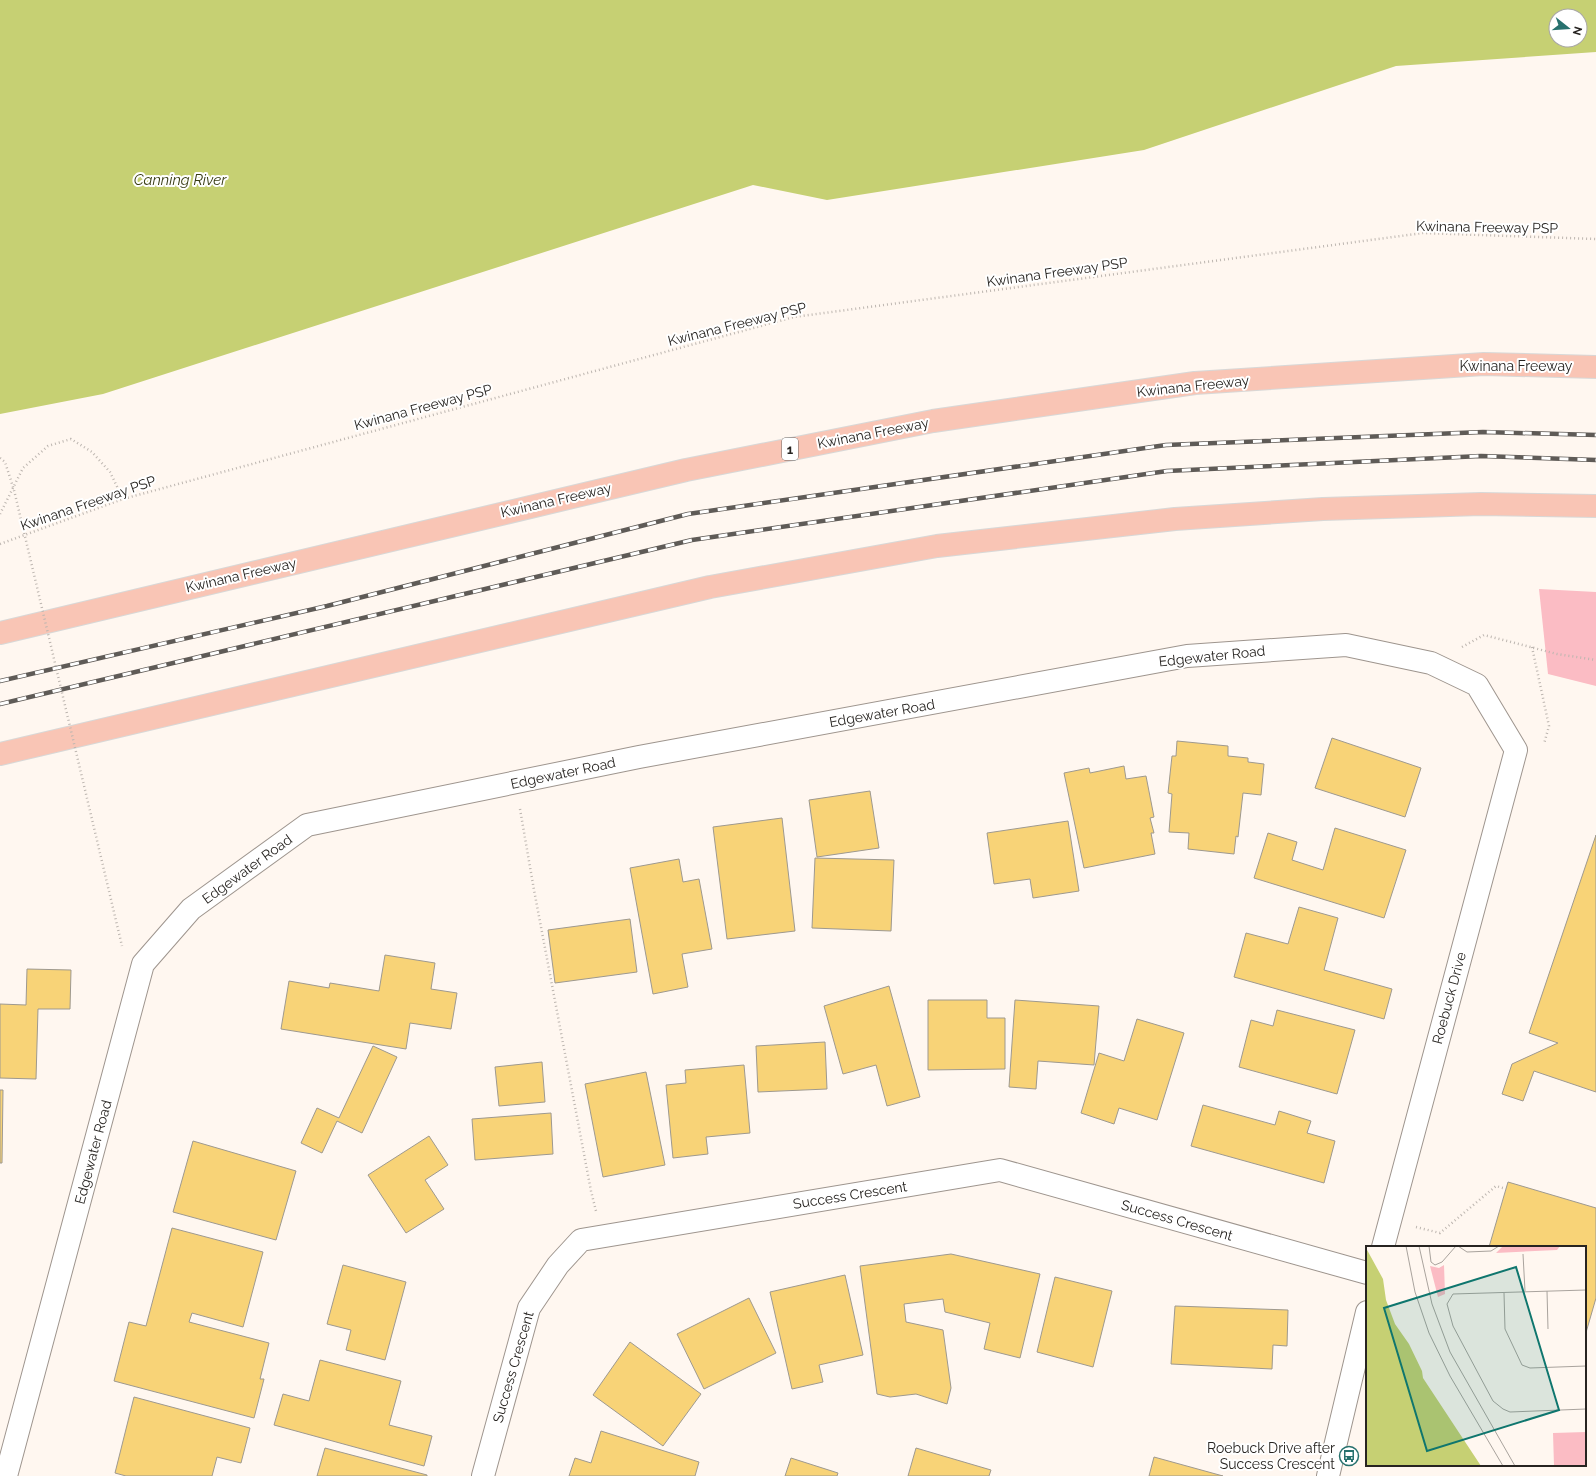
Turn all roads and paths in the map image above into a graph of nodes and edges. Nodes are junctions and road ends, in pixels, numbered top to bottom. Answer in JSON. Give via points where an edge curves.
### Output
{"nodes":[{"id":1,"x":1596,"y":239,"type":"edge"},
{"id":2,"x":1596,"y":367,"type":"edge"},
{"id":3,"x":0,"y":458,"type":"edge"},
{"id":4,"x":123,"y":499,"type":"junction"},
{"id":5,"x":1596,"y":506,"type":"edge"},
{"id":6,"x":0,"y":514,"type":"edge"},
{"id":7,"x":0,"y":544,"type":"edge"},
{"id":8,"x":0,"y":633,"type":"edge"},
{"id":9,"x":1596,"y":660,"type":"edge"},
{"id":10,"x":1432,"y":663,"type":"junction"},
{"id":11,"x":1516,"y":750,"type":"joint"},
{"id":12,"x":0,"y":754,"type":"edge"},
{"id":13,"x":522,"y":823,"type":"dead end"},
{"id":14,"x":122,"y":946,"type":"dead end"},
{"id":15,"x":1506,"y":1189,"type":"dead end"},
{"id":16,"x":591,"y":1191,"type":"dead end"},
{"id":17,"x":1390,"y":1221,"type":"junction"},
{"id":18,"x":1383,"y":1246,"type":"edge"},
{"id":19,"x":1366,"y":1273,"type":"edge"},
{"id":20,"x":1366,"y":1316,"type":"edge"},
{"id":21,"x":6,"y":1476,"type":"edge"},
{"id":22,"x":483,"y":1476,"type":"edge"},
{"id":23,"x":1328,"y":1476,"type":"edge"}],
"edges":[{"from":1,"to":4,"type":"path","name":"Kwinana Freeway PSP","via":[[1423,234],[794,317]]},
{"from":2,"to":8,"type":"highway","name":"Kwinana Freeway","number":"1","via":[[1484,364],[1194,383],[933,421],[686,470]]},
{"from":3,"to":14,"type":"path","bridge":true,"via":[[5,462],[14,490]]},
{"from":4,"to":6,"type":"path","via":[[110,472],[92,452],[71,439],[48,446],[23,468]]},
{"from":4,"to":7,"type":"path","name":"Kwinana Freeway PSP"},
{"from":5,"to":12,"type":"highway","via":[[1481,504],[1323,509],[1175,519],[936,546],[710,587]]},
{"from":9,"to":10,"type":"path","via":[[1558,654],[1484,635]]},
{"from":10,"to":11,"type":"street","name":"Edgewater Road","via":[[1477,685]]},
{"from":10,"to":21,"type":"street","name":"Edgewater Road","via":[[1346,645],[1187,656],[639,757],[307,825],[191,910],[143,964]]},
{"from":11,"to":17,"type":"street","name":"Roebuck Drive"},
{"from":13,"to":16,"type":"path"},
{"from":15,"to":17,"type":"path","via":[[1496,1186],[1440,1233]]},
{"from":17,"to":18,"type":"street","name":"Roebuck Drive"},
{"from":19,"to":22,"type":"street","name":"Success Crescent","via":[[1000,1170],[581,1240],[558,1264],[529,1308]]},
{"from":20,"to":23,"type":"street"}]}
